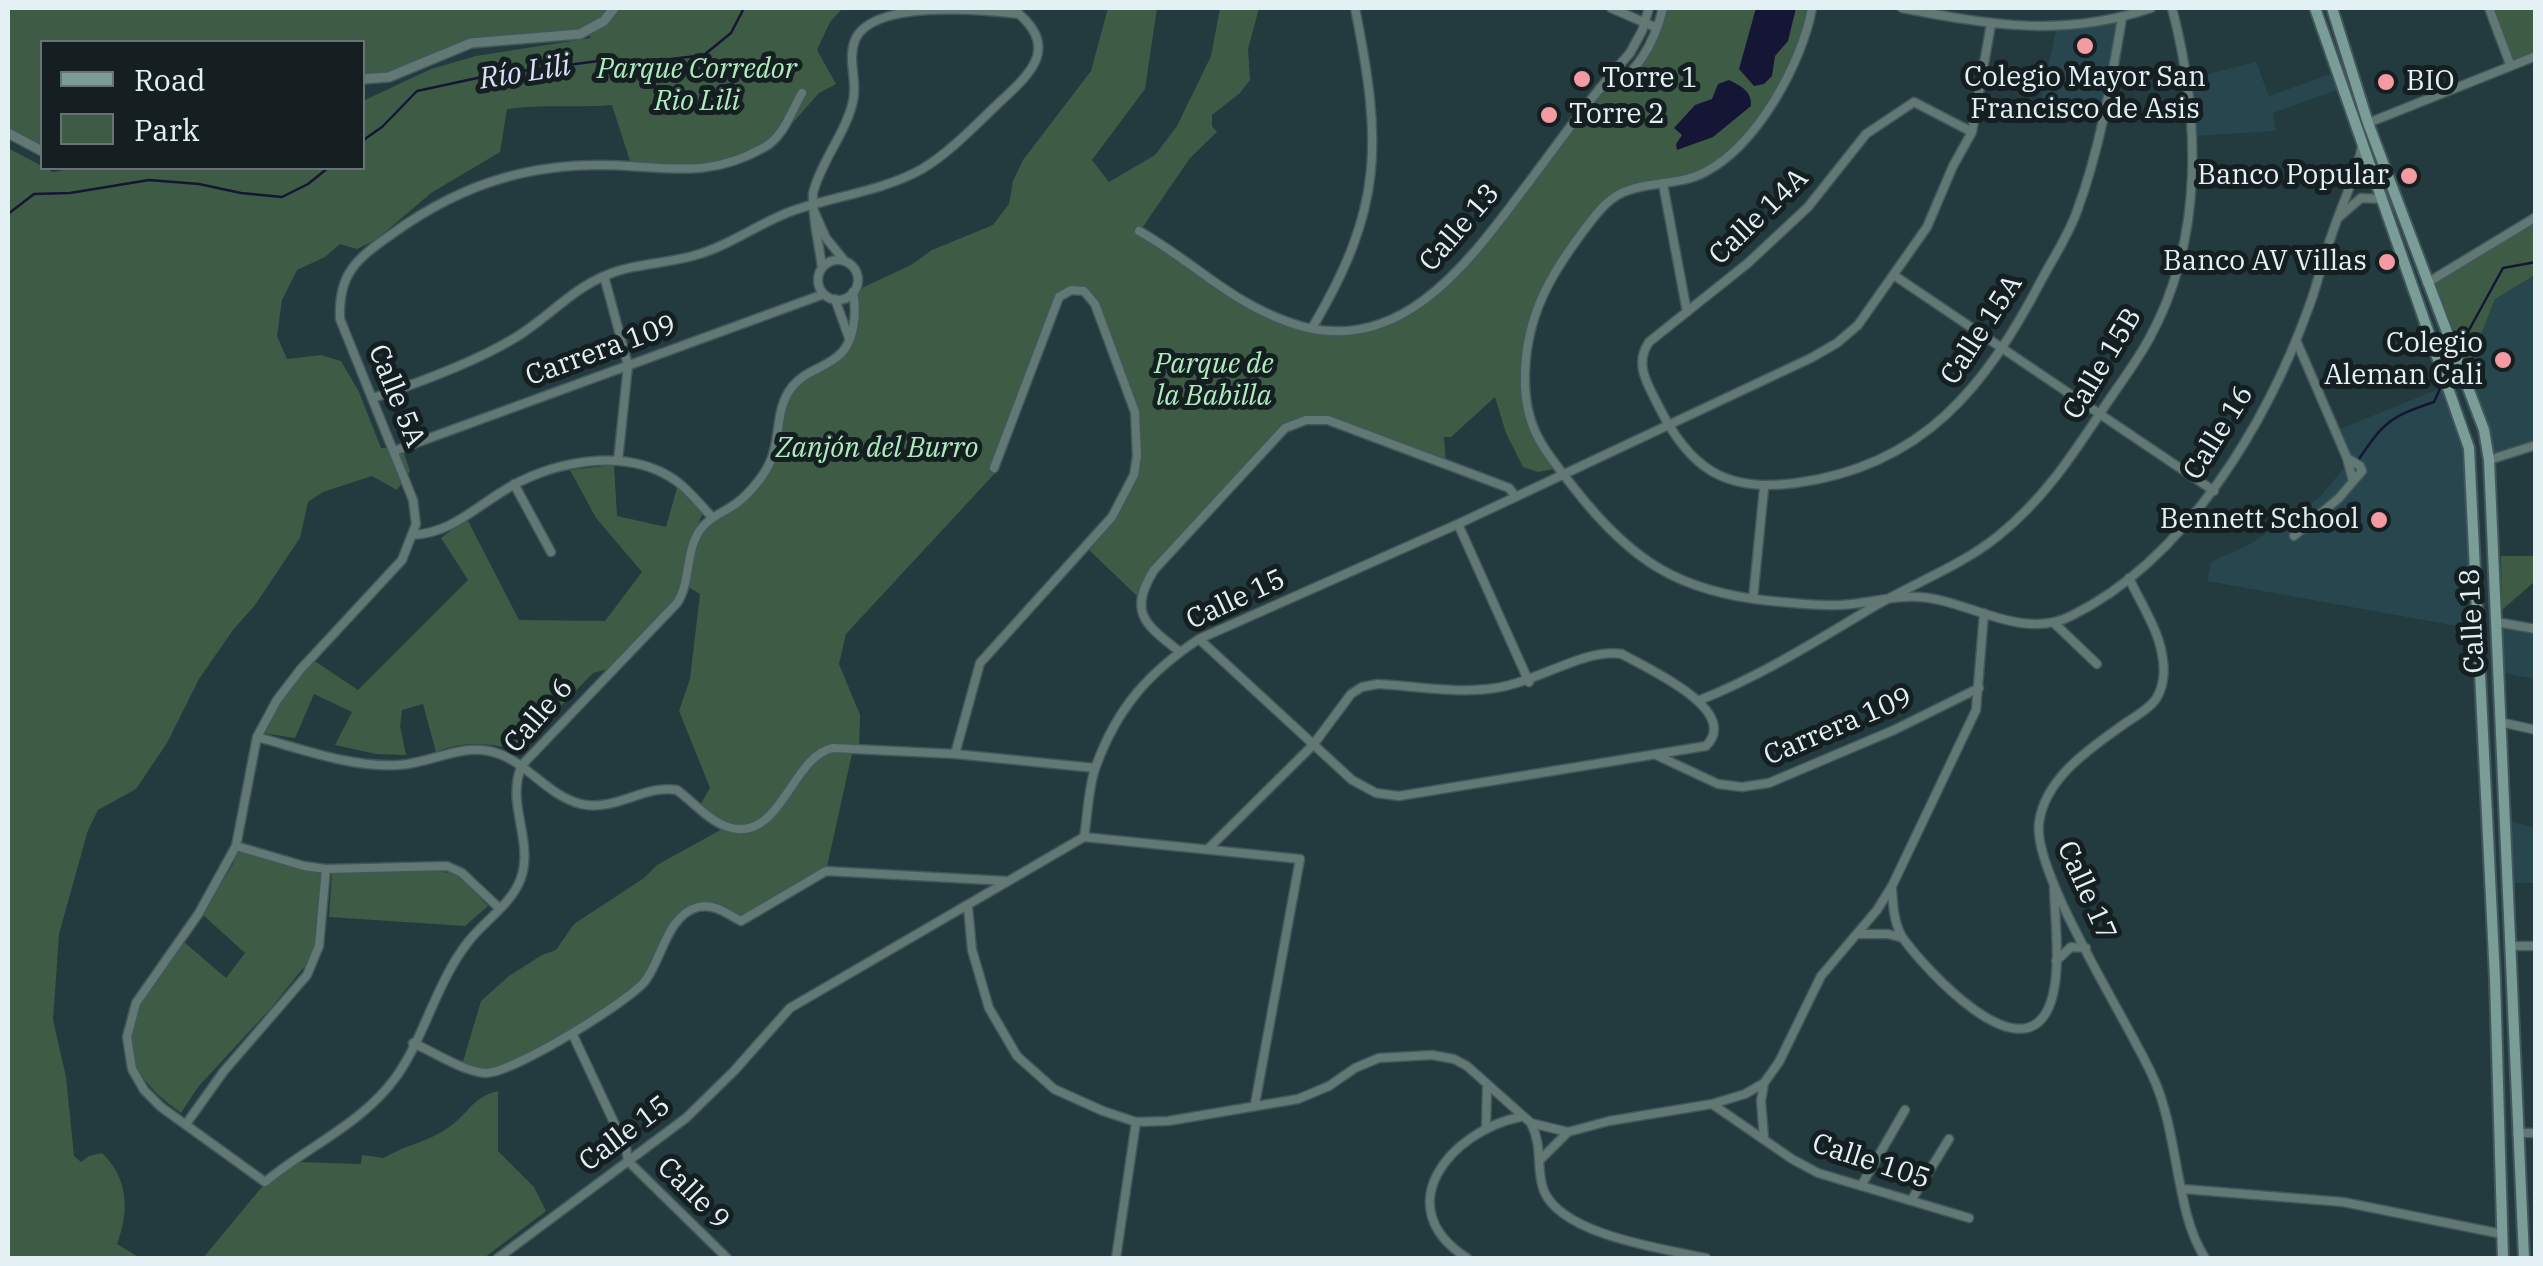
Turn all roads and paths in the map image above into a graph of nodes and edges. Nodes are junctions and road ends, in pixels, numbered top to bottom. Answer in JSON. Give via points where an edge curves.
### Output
{"nodes":[{"id":1,"x":614,"y":8,"type":"edge"},
{"id":2,"x":1355,"y":8,"type":"edge"},
{"id":3,"x":1610,"y":8,"type":"edge"},
{"id":4,"x":1649,"y":8,"type":"edge"},
{"id":5,"x":1663,"y":8,"type":"edge"},
{"id":6,"x":1812,"y":8,"type":"edge"},
{"id":7,"x":1902,"y":8,"type":"edge"},
{"id":8,"x":2152,"y":8,"type":"edge"},
{"id":9,"x":2172,"y":8,"type":"edge"},
{"id":10,"x":2315,"y":8,"type":"edge"},
{"id":11,"x":2332,"y":8,"type":"edge"},
{"id":12,"x":2489,"y":8,"type":"edge"},
{"id":13,"x":2122,"y":18,"type":"junction"},
{"id":14,"x":1645,"y":24,"type":"junction"},
{"id":15,"x":1992,"y":24,"type":"junction"},
{"id":16,"x":1657,"y":28,"type":"junction"},
{"id":17,"x":2536,"y":56,"type":"edge"},
{"id":18,"x":2510,"y":64,"type":"junction"},
{"id":19,"x":365,"y":79,"type":"edge"},
{"id":20,"x":1600,"y":88,"type":"junction"},
{"id":21,"x":802,"y":93,"type":"dead end"},
{"id":22,"x":2368,"y":123,"type":"junction"},
{"id":23,"x":1972,"y":132,"type":"junction"},
{"id":24,"x":8,"y":133,"type":"edge"},
{"id":25,"x":2362,"y":146,"type":"junction"},
{"id":26,"x":40,"y":150,"type":"edge"},
{"id":27,"x":1662,"y":184,"type":"junction"},
{"id":28,"x":2380,"y":200,"type":"junction"},
{"id":29,"x":813,"y":207,"type":"junction"},
{"id":30,"x":2536,"y":217,"type":"edge"},
{"id":31,"x":2336,"y":220,"type":"junction"},
{"id":32,"x":1139,"y":231,"type":"dead end"},
{"id":33,"x":844,"y":261,"type":"junction"},
{"id":34,"x":822,"y":268,"type":"junction"},
{"id":35,"x":604,"y":276,"type":"junction"},
{"id":36,"x":1895,"y":276,"type":"junction"},
{"id":37,"x":2428,"y":283,"type":"junction"},
{"id":38,"x":853,"y":292,"type":"junction"},
{"id":39,"x":824,"y":294,"type":"junction"},
{"id":40,"x":836,"y":299,"type":"junction"},
{"id":41,"x":1688,"y":312,"type":"junction"},
{"id":42,"x":1312,"y":328,"type":"junction"},
{"id":43,"x":849,"y":338,"type":"junction"},
{"id":44,"x":2296,"y":340,"type":"junction"},
{"id":45,"x":2000,"y":348,"type":"junction"},
{"id":46,"x":628,"y":365,"type":"junction"},
{"id":47,"x":374,"y":398,"type":"junction"},
{"id":48,"x":2100,"y":414,"type":"junction"},
{"id":49,"x":1668,"y":426,"type":"junction"},
{"id":50,"x":2536,"y":445,"type":"edge"},
{"id":51,"x":394,"y":451,"type":"junction"},
{"id":52,"x":2489,"y":460,"type":"junction"},
{"id":53,"x":618,"y":462,"type":"junction"},
{"id":54,"x":994,"y":468,"type":"dead end"},
{"id":55,"x":2350,"y":469,"type":"junction"},
{"id":56,"x":1563,"y":474,"type":"junction"},
{"id":57,"x":514,"y":484,"type":"junction"},
{"id":58,"x":1764,"y":488,"type":"junction"},
{"id":59,"x":2214,"y":490,"type":"junction"},
{"id":60,"x":1516,"y":497,"type":"junction"},
{"id":61,"x":713,"y":518,"type":"junction"},
{"id":62,"x":1458,"y":524,"type":"junction"},
{"id":63,"x":412,"y":535,"type":"junction"},
{"id":64,"x":2294,"y":536,"type":"dead end"},
{"id":65,"x":551,"y":552,"type":"dead end"},
{"id":66,"x":2129,"y":578,"type":"junction"},
{"id":67,"x":1892,"y":596,"type":"junction"},
{"id":68,"x":1753,"y":600,"type":"junction"},
{"id":69,"x":1984,"y":613,"type":"junction"},
{"id":70,"x":2054,"y":622,"type":"junction"},
{"id":71,"x":2496,"y":622,"type":"junction"},
{"id":72,"x":2536,"y":629,"type":"edge"},
{"id":73,"x":1199,"y":639,"type":"junction"},
{"id":74,"x":1180,"y":652,"type":"junction"},
{"id":75,"x":2097,"y":664,"type":"dead end"},
{"id":76,"x":1529,"y":682,"type":"junction"},
{"id":77,"x":1979,"y":688,"type":"junction"},
{"id":78,"x":1700,"y":700,"type":"junction"},
{"id":79,"x":2500,"y":722,"type":"junction"},
{"id":80,"x":2536,"y":730,"type":"edge"},
{"id":81,"x":257,"y":737,"type":"junction"},
{"id":82,"x":1313,"y":744,"type":"junction"},
{"id":83,"x":955,"y":754,"type":"junction"},
{"id":84,"x":1656,"y":755,"type":"junction"},
{"id":85,"x":522,"y":765,"type":"junction"},
{"id":86,"x":1095,"y":768,"type":"junction"},
{"id":87,"x":1084,"y":837,"type":"junction"},
{"id":88,"x":236,"y":846,"type":"junction"},
{"id":89,"x":1208,"y":849,"type":"junction"},
{"id":90,"x":326,"y":870,"type":"junction"},
{"id":91,"x":1007,"y":880,"type":"junction"},
{"id":92,"x":2054,"y":884,"type":"junction"},
{"id":93,"x":1892,"y":886,"type":"junction"},
{"id":94,"x":968,"y":907,"type":"junction"},
{"id":95,"x":499,"y":908,"type":"junction"},
{"id":96,"x":942,"y":922,"type":"junction"},
{"id":97,"x":968,"y":928,"type":"junction"},
{"id":98,"x":1856,"y":934,"type":"junction"},
{"id":99,"x":1902,"y":938,"type":"junction"},
{"id":100,"x":2510,"y":946,"type":"junction"},
{"id":101,"x":2536,"y":946,"type":"edge"},
{"id":102,"x":2086,"y":948,"type":"junction"},
{"id":103,"x":2056,"y":961,"type":"junction"},
{"id":104,"x":572,"y":1033,"type":"junction"},
{"id":105,"x":414,"y":1043,"type":"junction"},
{"id":106,"x":1764,"y":1083,"type":"junction"},
{"id":107,"x":1487,"y":1086,"type":"junction"},
{"id":108,"x":1255,"y":1104,"type":"junction"},
{"id":109,"x":1712,"y":1104,"type":"junction"},
{"id":110,"x":1905,"y":1110,"type":"dead end"},
{"id":111,"x":1521,"y":1116,"type":"junction"},
{"id":112,"x":1136,"y":1122,"type":"junction"},
{"id":113,"x":1531,"y":1123,"type":"junction"},
{"id":114,"x":186,"y":1124,"type":"junction"},
{"id":115,"x":1486,"y":1128,"type":"junction"},
{"id":116,"x":1568,"y":1132,"type":"junction"},
{"id":117,"x":2517,"y":1133,"type":"junction"},
{"id":118,"x":2536,"y":1133,"type":"edge"},
{"id":119,"x":1764,"y":1138,"type":"junction"},
{"id":120,"x":1949,"y":1139,"type":"dead end"},
{"id":121,"x":1542,"y":1158,"type":"junction"},
{"id":122,"x":628,"y":1161,"type":"junction"},
{"id":123,"x":1861,"y":1186,"type":"junction"},
{"id":124,"x":2183,"y":1188,"type":"junction"},
{"id":125,"x":1912,"y":1199,"type":"junction"},
{"id":126,"x":1969,"y":1218,"type":"dead end"},
{"id":127,"x":2502,"y":1234,"type":"junction"},
{"id":128,"x":498,"y":1258,"type":"edge"},
{"id":129,"x":727,"y":1258,"type":"edge"},
{"id":130,"x":1116,"y":1258,"type":"edge"},
{"id":131,"x":1467,"y":1258,"type":"edge"},
{"id":132,"x":1706,"y":1258,"type":"edge"},
{"id":133,"x":2205,"y":1258,"type":"edge"},
{"id":134,"x":2503,"y":1258,"type":"edge"},
{"id":135,"x":2524,"y":1258,"type":"edge"}],
"edges":[{"from":1,"to":19,"type":"street","via":[[580,34],[471,43],[389,77]]},
{"from":2,"to":42,"type":"street","via":[[1374,122],[1371,182],[1350,261]]},
{"from":3,"to":14,"type":"street"},
{"from":4,"to":14,"type":"street","name":"Calle 13"},
{"from":5,"to":16,"type":"street","name":"Calle 13"},
{"from":6,"to":27,"type":"street","via":[[1790,73],[1737,146],[1704,173]]},
{"from":7,"to":15,"type":"street"},
{"from":8,"to":13,"type":"street"},
{"from":9,"to":48,"type":"street","name":"Calle 15B","via":[[2193,136],[2188,221],[2150,338]]},
{"from":10,"to":25,"type":"main road","name":"Calle 18"},
{"from":11,"to":22,"type":"main road","name":"Calle 18"},
{"from":12,"to":18,"type":"street"},
{"from":13,"to":15,"type":"street","via":[[2057,27]]},
{"from":13,"to":45,"type":"street","name":"Calle 15A","via":[[2077,213]]},
{"from":14,"to":16,"type":"street"},
{"from":14,"to":20,"type":"street","name":"Calle 13"},
{"from":15,"to":23,"type":"street","name":"Calle 15"},
{"from":16,"to":20,"type":"street","name":"Calle 13","via":[[1625,76]]},
{"from":17,"to":18,"type":"street"},
{"from":18,"to":22,"type":"street"},
{"from":20,"to":42,"type":"street","name":"Calle 13","via":[[1454,277],[1395,318],[1360,331]]},
{"from":21,"to":47,"type":"street","name":"Calle 5A","via":[[776,139],[761,149],[700,170],[546,168],[503,176],[453,194],[366,252],[346,274],[340,320]]},
{"from":22,"to":37,"type":"main road","name":"Calle 18"},
{"from":23,"to":36,"type":"street","name":"Calle 15","via":[[1927,228]]},
{"from":23,"to":41,"type":"street","name":"Calle 14A","via":[[1914,102],[1901,110],[1866,134],[1796,218]]},
{"from":24,"to":26,"type":"street"},
{"from":25,"to":28,"type":"main road","name":"Calle 18"},
{"from":25,"to":31,"type":"street","name":"Calle 16"},
{"from":27,"to":41,"type":"street"},
{"from":27,"to":56,"type":"street","via":[[1608,200],[1555,269],[1532,318],[1528,417]]},
{"from":28,"to":31,"type":"street","via":[[2360,198]]},
{"from":28,"to":127,"type":"main road","name":"Calle 18","via":[[2466,434]]},
{"from":29,"to":29,"type":"street","via":[[891,182],[944,155],[1030,76],[1038,41],[1026,20],[994,10],[895,10],[867,22],[852,48],[853,101],[815,183]]},
{"from":29,"to":33,"type":"street"},
{"from":29,"to":34,"type":"street"},
{"from":29,"to":35,"type":"street","via":[[694,256]]},
{"from":30,"to":37,"type":"street"},
{"from":31,"to":44,"type":"street","name":"Calle 16"},
{"from":32,"to":42,"type":"street","via":[[1251,307]]},
{"from":33,"to":34,"type":"street"},
{"from":33,"to":38,"type":"street","via":[[857,275]]},
{"from":34,"to":39,"type":"street"},
{"from":35,"to":46,"type":"street"},
{"from":35,"to":47,"type":"street","via":[[514,339]]},
{"from":36,"to":45,"type":"street"},
{"from":36,"to":49,"type":"street","name":"Calle 15","via":[[1837,344]]},
{"from":37,"to":52,"type":"main road","name":"Calle 18","via":[[2484,430]]},
{"from":38,"to":40,"type":"street"},
{"from":38,"to":43,"type":"street","via":[[856,316]]},
{"from":39,"to":40,"type":"street"},
{"from":39,"to":46,"type":"street","name":"Carrera 109"},
{"from":40,"to":43,"type":"street"},
{"from":41,"to":49,"type":"street","name":"Calle 14A","via":[[1649,342],[1641,361]]},
{"from":43,"to":61,"type":"street","name":"Calle 6","via":[[838,357],[791,389],[771,461],[739,501]]},
{"from":44,"to":55,"type":"street"},
{"from":44,"to":59,"type":"street","name":"Calle 16","via":[[2261,416]]},
{"from":45,"to":48,"type":"street"},
{"from":45,"to":58,"type":"street","name":"Calle 15A","via":[[1958,406],[1920,436],[1875,462],[1823,480]]},
{"from":46,"to":51,"type":"street","name":"Carrera 109"},
{"from":46,"to":53,"type":"street"},
{"from":47,"to":51,"type":"street","name":"Calle 5A"},
{"from":48,"to":59,"type":"street"},
{"from":48,"to":67,"type":"street","name":"Calle 15B","via":[[2065,468],[1996,538]]},
{"from":49,"to":56,"type":"street","name":"Calle 15"},
{"from":49,"to":58,"type":"street","name":"Calle 15A","via":[[1716,475]]},
{"from":50,"to":52,"type":"street"},
{"from":51,"to":63,"type":"street","name":"Calle 5A","via":[[413,500]]},
{"from":52,"to":71,"type":"main road","name":"Calle 18"},
{"from":53,"to":57,"type":"street","via":[[575,464]]},
{"from":53,"to":61,"type":"street","via":[[674,480]]},
{"from":54,"to":83,"type":"street","via":[[1059,297],[1084,290],[1135,412],[1134,476],[1112,517],[980,662]]},
{"from":55,"to":55,"type":"street","via":[[2362,470],[2360,466]]},
{"from":55,"to":64,"type":"street","via":[[2338,498]]},
{"from":56,"to":60,"type":"street","name":"Calle 15"},
{"from":56,"to":68,"type":"street","via":[[1602,523],[1662,571],[1707,591]]},
{"from":57,"to":63,"type":"street","via":[[446,530]]},
{"from":57,"to":65,"type":"street"},
{"from":58,"to":68,"type":"street"},
{"from":59,"to":66,"type":"street","name":"Calle 16"},
{"from":60,"to":62,"type":"street","name":"Calle 15"},
{"from":60,"to":74,"type":"street","via":[[1508,488],[1328,420],[1285,428],[1145,584],[1142,616]]},
{"from":61,"to":85,"type":"street","name":"Calle 6","via":[[693,545],[677,603]]},
{"from":62,"to":73,"type":"street","name":"Calle 15"},
{"from":62,"to":76,"type":"street"},
{"from":63,"to":81,"type":"street","via":[[402,560],[300,670]]},
{"from":66,"to":70,"type":"street","name":"Calle 16"},
{"from":66,"to":92,"type":"street","name":"Calle 17","via":[[2162,650],[2162,685],[2146,709],[2062,776],[2044,804],[2039,842]]},
{"from":67,"to":68,"type":"street","via":[[1843,605]]},
{"from":67,"to":69,"type":"street","via":[[1938,599]]},
{"from":67,"to":78,"type":"street"},
{"from":69,"to":70,"type":"street"},
{"from":69,"to":77,"type":"street"},
{"from":70,"to":75,"type":"street"},
{"from":71,"to":72,"type":"street"},
{"from":71,"to":79,"type":"main road","name":"Calle 18"},
{"from":73,"to":74,"type":"street","name":"Calle 15"},
{"from":73,"to":82,"type":"street"},
{"from":74,"to":86,"type":"street","name":"Calle 15","via":[[1131,696]]},
{"from":76,"to":78,"type":"street","via":[[1608,652]]},
{"from":76,"to":82,"type":"street","via":[[1490,689],[1362,687]]},
{"from":77,"to":84,"type":"street","name":"Carrera 109","via":[[1769,782],[1718,784]]},
{"from":77,"to":93,"type":"street","via":[[1970,724]]},
{"from":78,"to":84,"type":"street","via":[[1714,729],[1711,742]]},
{"from":79,"to":80,"type":"street"},
{"from":79,"to":100,"type":"main road","name":"Calle 18"},
{"from":81,"to":85,"type":"street","via":[[380,766],[466,750],[494,752]]},
{"from":81,"to":88,"type":"street"},
{"from":82,"to":84,"type":"street","via":[[1352,780],[1399,796]]},
{"from":82,"to":89,"type":"street"},
{"from":83,"to":85,"type":"street","via":[[824,749],[764,821],[738,829],[677,790],[618,804],[581,804]]},
{"from":83,"to":86,"type":"street"},
{"from":85,"to":95,"type":"street","name":"Calle 6","via":[[515,792],[526,855],[518,886]]},
{"from":86,"to":87,"type":"street","name":"Calle 15"},
{"from":87,"to":89,"type":"street"},
{"from":87,"to":91,"type":"street","name":"Calle 15"},
{"from":88,"to":90,"type":"street"},
{"from":88,"to":114,"type":"street","via":[[129,1021],[132,1069],[144,1090]]},
{"from":89,"to":108,"type":"street","via":[[1300,859]]},
{"from":90,"to":95,"type":"street","via":[[446,866],[462,872]]},
{"from":90,"to":114,"type":"street","via":[[319,946],[307,975]]},
{"from":91,"to":94,"type":"street","name":"Calle 15"},
{"from":91,"to":104,"type":"street","via":[[826,872],[740,921],[714,907],[696,908],[678,919],[646,980]]},
{"from":92,"to":102,"type":"street","name":"Calle 17"},
{"from":92,"to":103,"type":"street"},
{"from":93,"to":98,"type":"street"},
{"from":93,"to":99,"type":"street"},
{"from":94,"to":96,"type":"street","name":"Calle 15"},
{"from":94,"to":97,"type":"street"},
{"from":95,"to":105,"type":"street","name":"Calle 6","via":[[446,976]]},
{"from":96,"to":97,"type":"street"},
{"from":96,"to":122,"type":"street","name":"Calle 15","via":[[790,1008],[686,1118]]},
{"from":97,"to":112,"type":"street","via":[[989,1008],[1017,1056],[1054,1089]]},
{"from":98,"to":99,"type":"street"},
{"from":98,"to":106,"type":"street","via":[[1821,976]]},
{"from":99,"to":103,"type":"street","via":[[1957,996],[2011,1030],[2026,1029],[2047,1011]]},
{"from":100,"to":101,"type":"street"},
{"from":100,"to":117,"type":"main road","name":"Calle 18"},
{"from":102,"to":103,"type":"street","via":[[2071,948]]},
{"from":102,"to":124,"type":"street","name":"Calle 17","via":[[2154,1078]]},
{"from":104,"to":105,"type":"street","via":[[486,1073]]},
{"from":104,"to":122,"type":"street"},
{"from":105,"to":114,"type":"street","name":"Calle 6","via":[[374,1104],[265,1182]]},
{"from":106,"to":109,"type":"street"},
{"from":106,"to":119,"type":"street"},
{"from":107,"to":108,"type":"street","via":[[1454,1059],[1406,1054],[1354,1068],[1298,1099]]},
{"from":107,"to":111,"type":"street"},
{"from":107,"to":115,"type":"street"},
{"from":108,"to":112,"type":"street"},
{"from":109,"to":116,"type":"street"},
{"from":109,"to":119,"type":"street","name":"Calle 105"},
{"from":110,"to":123,"type":"street"},
{"from":111,"to":113,"type":"street"},
{"from":111,"to":115,"type":"street"},
{"from":112,"to":130,"type":"street"},
{"from":113,"to":116,"type":"street"},
{"from":113,"to":121,"type":"street"},
{"from":115,"to":131,"type":"street","via":[[1444,1160],[1430,1194],[1438,1231]]},
{"from":116,"to":121,"type":"street"},
{"from":117,"to":118,"type":"street"},
{"from":117,"to":135,"type":"main road","name":"Calle 18"},
{"from":119,"to":123,"type":"street","name":"Calle 105","via":[[1818,1173]]},
{"from":120,"to":125,"type":"street"},
{"from":121,"to":132,"type":"street","via":[[1545,1195],[1575,1221]]},
{"from":122,"to":128,"type":"street","name":"Calle 15"},
{"from":122,"to":129,"type":"street","name":"Calle 9"},
{"from":123,"to":125,"type":"street","name":"Calle 105"},
{"from":124,"to":127,"type":"street","via":[[2343,1202]]},
{"from":124,"to":133,"type":"street","name":"Calle 17","via":[[2190,1227]]},
{"from":125,"to":126,"type":"street","name":"Calle 105"},
{"from":127,"to":134,"type":"main road","name":"Calle 18"}]}
